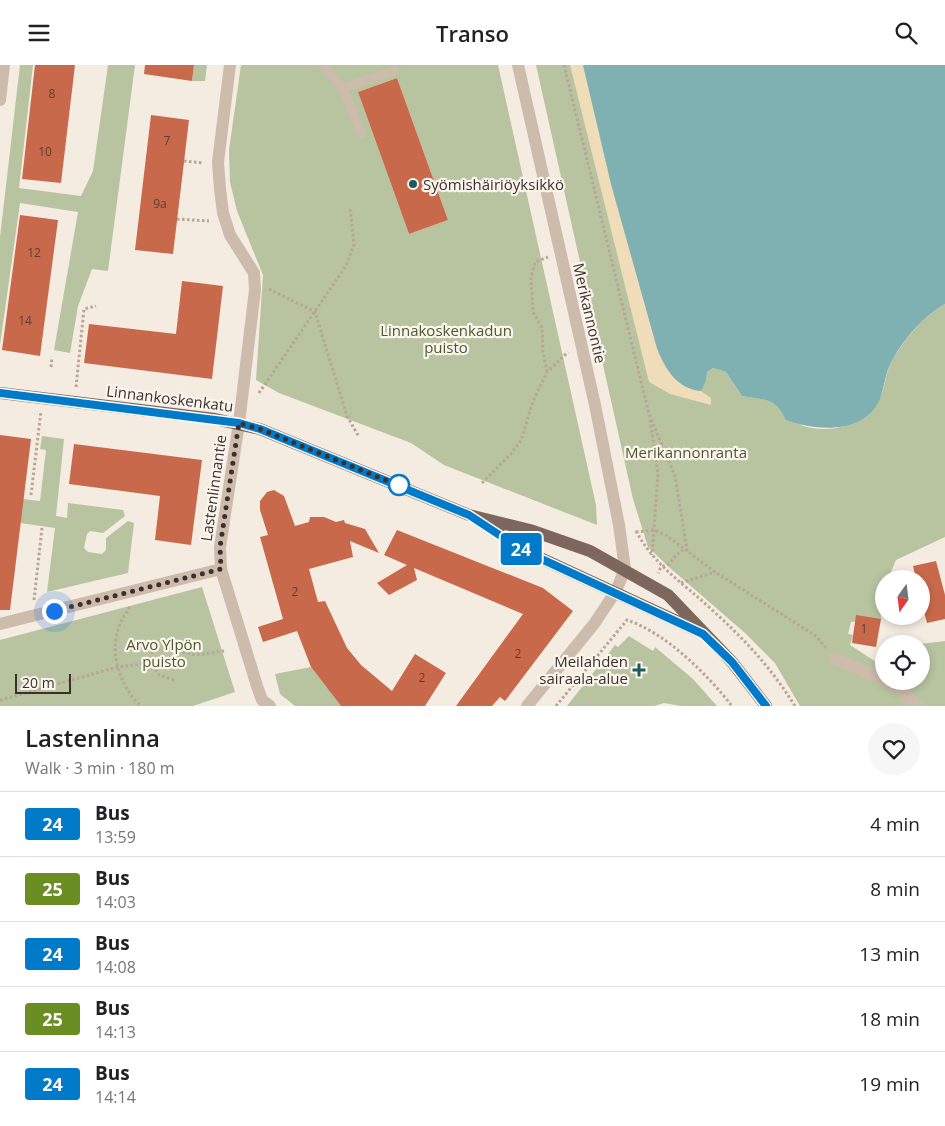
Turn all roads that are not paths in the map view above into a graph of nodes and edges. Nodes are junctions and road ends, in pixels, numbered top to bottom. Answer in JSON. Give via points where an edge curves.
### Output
{"nodes":[{"id":1,"x":4,"y":65,"type":"edge"},
{"id":2,"x":230,"y":65,"type":"edge"},
{"id":3,"x":323,"y":65,"type":"edge"},
{"id":4,"x":518,"y":65,"type":"edge"},
{"id":5,"x":394,"y":71,"type":"dead end"},
{"id":6,"x":344,"y":88,"type":"junction"},
{"id":7,"x":0,"y":100,"type":"edge"},
{"id":8,"x":361,"y":134,"type":"dead end"},
{"id":9,"x":0,"y":393,"type":"edge"},
{"id":10,"x":239,"y":423,"type":"junction"},
{"id":11,"x":469,"y":515,"type":"junction"},
{"id":12,"x":221,"y":569,"type":"junction"},
{"id":13,"x":625,"y":569,"type":"junction"},
{"id":14,"x":616,"y":591,"type":"junction"},
{"id":15,"x":0,"y":624,"type":"edge"},
{"id":16,"x":703,"y":634,"type":"junction"},
{"id":17,"x":836,"y":659,"type":"road end"},
{"id":18,"x":875,"y":677,"type":"edge"},
{"id":19,"x":902,"y":690,"type":"edge"},
{"id":20,"x":261,"y":704,"type":"edge"},
{"id":21,"x":527,"y":706,"type":"edge"},
{"id":22,"x":766,"y":706,"type":"edge"},
{"id":23,"x":917,"y":706,"type":"edge"}],
"edges":[{"from":1,"to":7,"type":"street"},
{"from":2,"to":10,"type":"street","name":"Lastenlinnantie","via":[[218,162],[220,189],[230,235],[254,273],[255,290]]},
{"from":3,"to":6,"type":"lane"},
{"from":4,"to":13,"type":"street","name":"Merikannontie","via":[[595,405]]},
{"from":5,"to":6,"type":"lane"},
{"from":6,"to":8,"type":"lane"},
{"from":9,"to":10,"type":"main road","name":"Linnankoskenkatu"},
{"from":10,"to":11,"type":"main road","name":"Linnankoskenkatu"},
{"from":10,"to":12,"type":"street","name":"Lastenlinnantie","via":[[220,547]]},
{"from":11,"to":13,"type":"main road","name":"Linnankoskenkatu","via":[[530,530],[579,547]]},
{"from":11,"to":14,"type":"main road","name":"Linnankoskenkatu","via":[[522,550]]},
{"from":12,"to":15,"type":"street"},
{"from":12,"to":20,"type":"street","name":"Lastenlinnantie"},
{"from":13,"to":14,"type":"street"},
{"from":13,"to":16,"type":"main road","name":"Linnankoskenkatu","via":[[668,595]]},
{"from":14,"to":16,"type":"main road","name":"Linnankoskenkatu"},
{"from":14,"to":21,"type":"street","via":[[594,624]]},
{"from":16,"to":22,"type":"main road","via":[[732,662]]},
{"from":17,"to":18,"type":"street"},
{"from":19,"to":23,"type":"street"}]}
